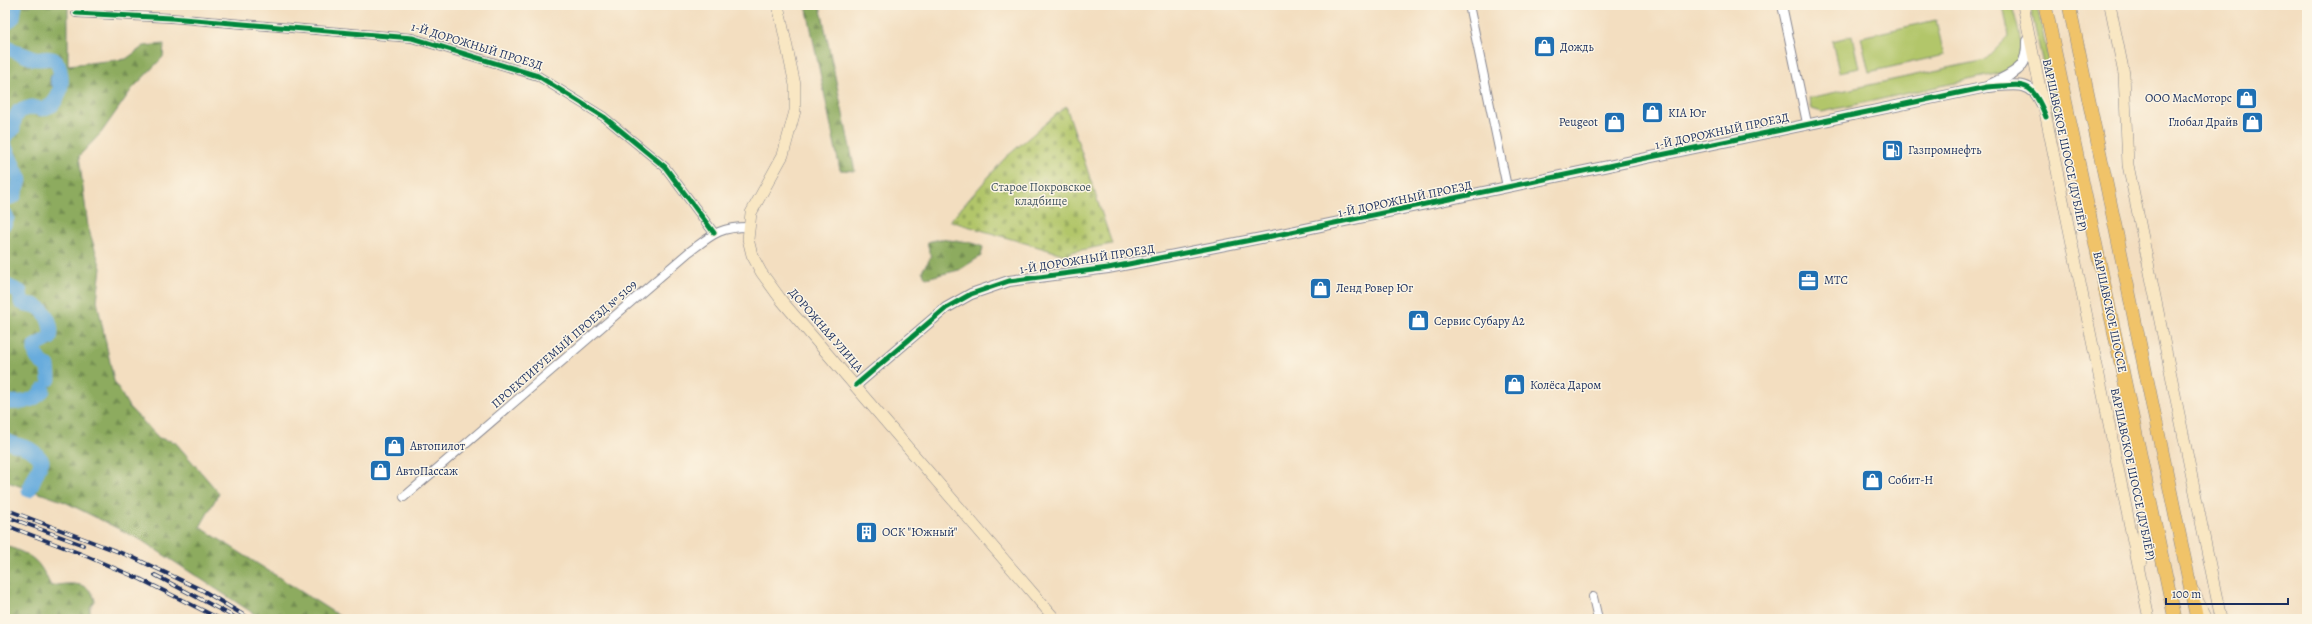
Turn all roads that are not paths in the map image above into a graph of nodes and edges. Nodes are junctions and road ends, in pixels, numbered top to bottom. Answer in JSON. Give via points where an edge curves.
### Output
{"nodes":[{"id":1,"x":778,"y":5,"type":"edge"},
{"id":2,"x":1469,"y":5,"type":"edge"},
{"id":3,"x":1782,"y":5,"type":"edge"},
{"id":4,"x":2023,"y":5,"type":"edge"},
{"id":5,"x":2045,"y":5,"type":"edge"},
{"id":6,"x":2069,"y":5,"type":"edge"},
{"id":7,"x":2110,"y":5,"type":"edge"},
{"id":8,"x":76,"y":14,"type":"dead end"},
{"id":9,"x":2027,"y":26,"type":"junction"},
{"id":10,"x":1987,"y":87,"type":"junction"},
{"id":11,"x":2046,"y":117,"type":"junction"},
{"id":12,"x":1808,"y":123,"type":"junction"},
{"id":13,"x":1507,"y":188,"type":"junction"},
{"id":14,"x":748,"y":227,"type":"junction"},
{"id":15,"x":714,"y":233,"type":"junction"},
{"id":16,"x":856,"y":386,"type":"junction"},
{"id":17,"x":2144,"y":470,"type":"junction"},
{"id":18,"x":404,"y":497,"type":"dead end"},
{"id":19,"x":2142,"y":582,"type":"junction"},
{"id":20,"x":2190,"y":586,"type":"junction"},
{"id":21,"x":1593,"y":597,"type":"dead end"},
{"id":22,"x":1055,"y":619,"type":"edge"},
{"id":23,"x":1598,"y":619,"type":"edge"},
{"id":24,"x":2149,"y":619,"type":"edge"},
{"id":25,"x":2175,"y":619,"type":"edge"},
{"id":26,"x":2198,"y":619,"type":"edge"},
{"id":27,"x":2207,"y":619,"type":"edge"},
{"id":28,"x":2221,"y":619,"type":"edge"}],
"edges":[{"from":1,"to":14,"type":"main road","name":"ДОРОЖНАЯ УЛИЦА","via":[[795,85],[795,111],[783,155],[756,200]]},
{"from":2,"to":13,"type":"street"},
{"from":3,"to":12,"type":"street"},
{"from":4,"to":9,"type":"main road","name":"ВАРШАВСКОЕ ШОССЕ (ДУБЛЁР)"},
{"from":5,"to":17,"type":"main road","name":"ВАРШАВСКОЕ ШОССЕ"},
{"from":6,"to":20,"type":"main road","name":"ВАРШАВСКОЕ ШОССЕ"},
{"from":7,"to":28,"type":"main road","via":[[2124,74],[2128,164]]},
{"from":8,"to":15,"type":"street","name":"1-Й ДОРОЖНЫЙ ПРОЕЗД","via":[[171,18],[412,38],[538,76],[604,117],[665,167]]},
{"from":9,"to":10,"type":"street","via":[[2027,53],[2024,63],[2015,72]]},
{"from":9,"to":11,"type":"main road","name":"ВАРШАВСКОЕ ШОССЕ (ДУБЛЁР)"},
{"from":10,"to":11,"type":"street","via":[[2022,85],[2031,88],[2039,99]]},
{"from":10,"to":12,"type":"street","name":"1-Й ДОРОЖНЫЙ ПРОЕЗД"},
{"from":11,"to":19,"type":"main road","name":"ВАРШАВСКОЕ ШОССЕ (ДУБЛЁР)"},
{"from":12,"to":13,"type":"street","name":"1-Й ДОРОЖНЫЙ ПРОЕЗД"},
{"from":13,"to":16,"type":"street","name":"1-Й ДОРОЖНЫЙ ПРОЕЗД","via":[[1123,265],[1035,276],[993,286],[946,308]]},
{"from":14,"to":15,"type":"street","name":"ПРОЕКТИРУЕМЫЙ ПРОЕЗД № 5109","via":[[730,227]]},
{"from":14,"to":16,"type":"main road","name":"ДОРОЖНАЯ УЛИЦА","via":[[752,255],[761,272]]},
{"from":15,"to":18,"type":"street","name":"ПРОЕКТИРУЕМЫЙ ПРОЕЗД № 5109"},
{"from":16,"to":22,"type":"main road","name":"ДОРОЖНАЯ УЛИЦА"},
{"from":17,"to":19,"type":"main road"},
{"from":17,"to":25,"type":"main road","name":"ВАРШАВСКОЕ ШОССЕ"},
{"from":19,"to":24,"type":"main road","name":"ВАРШАВСКОЕ ШОССЕ (ДУБЛЁР)"},
{"from":20,"to":26,"type":"main road","name":"ВАРШАВСКОЕ ШОССЕ"},
{"from":20,"to":27,"type":"main road"},
{"from":21,"to":23,"type":"street"}]}
